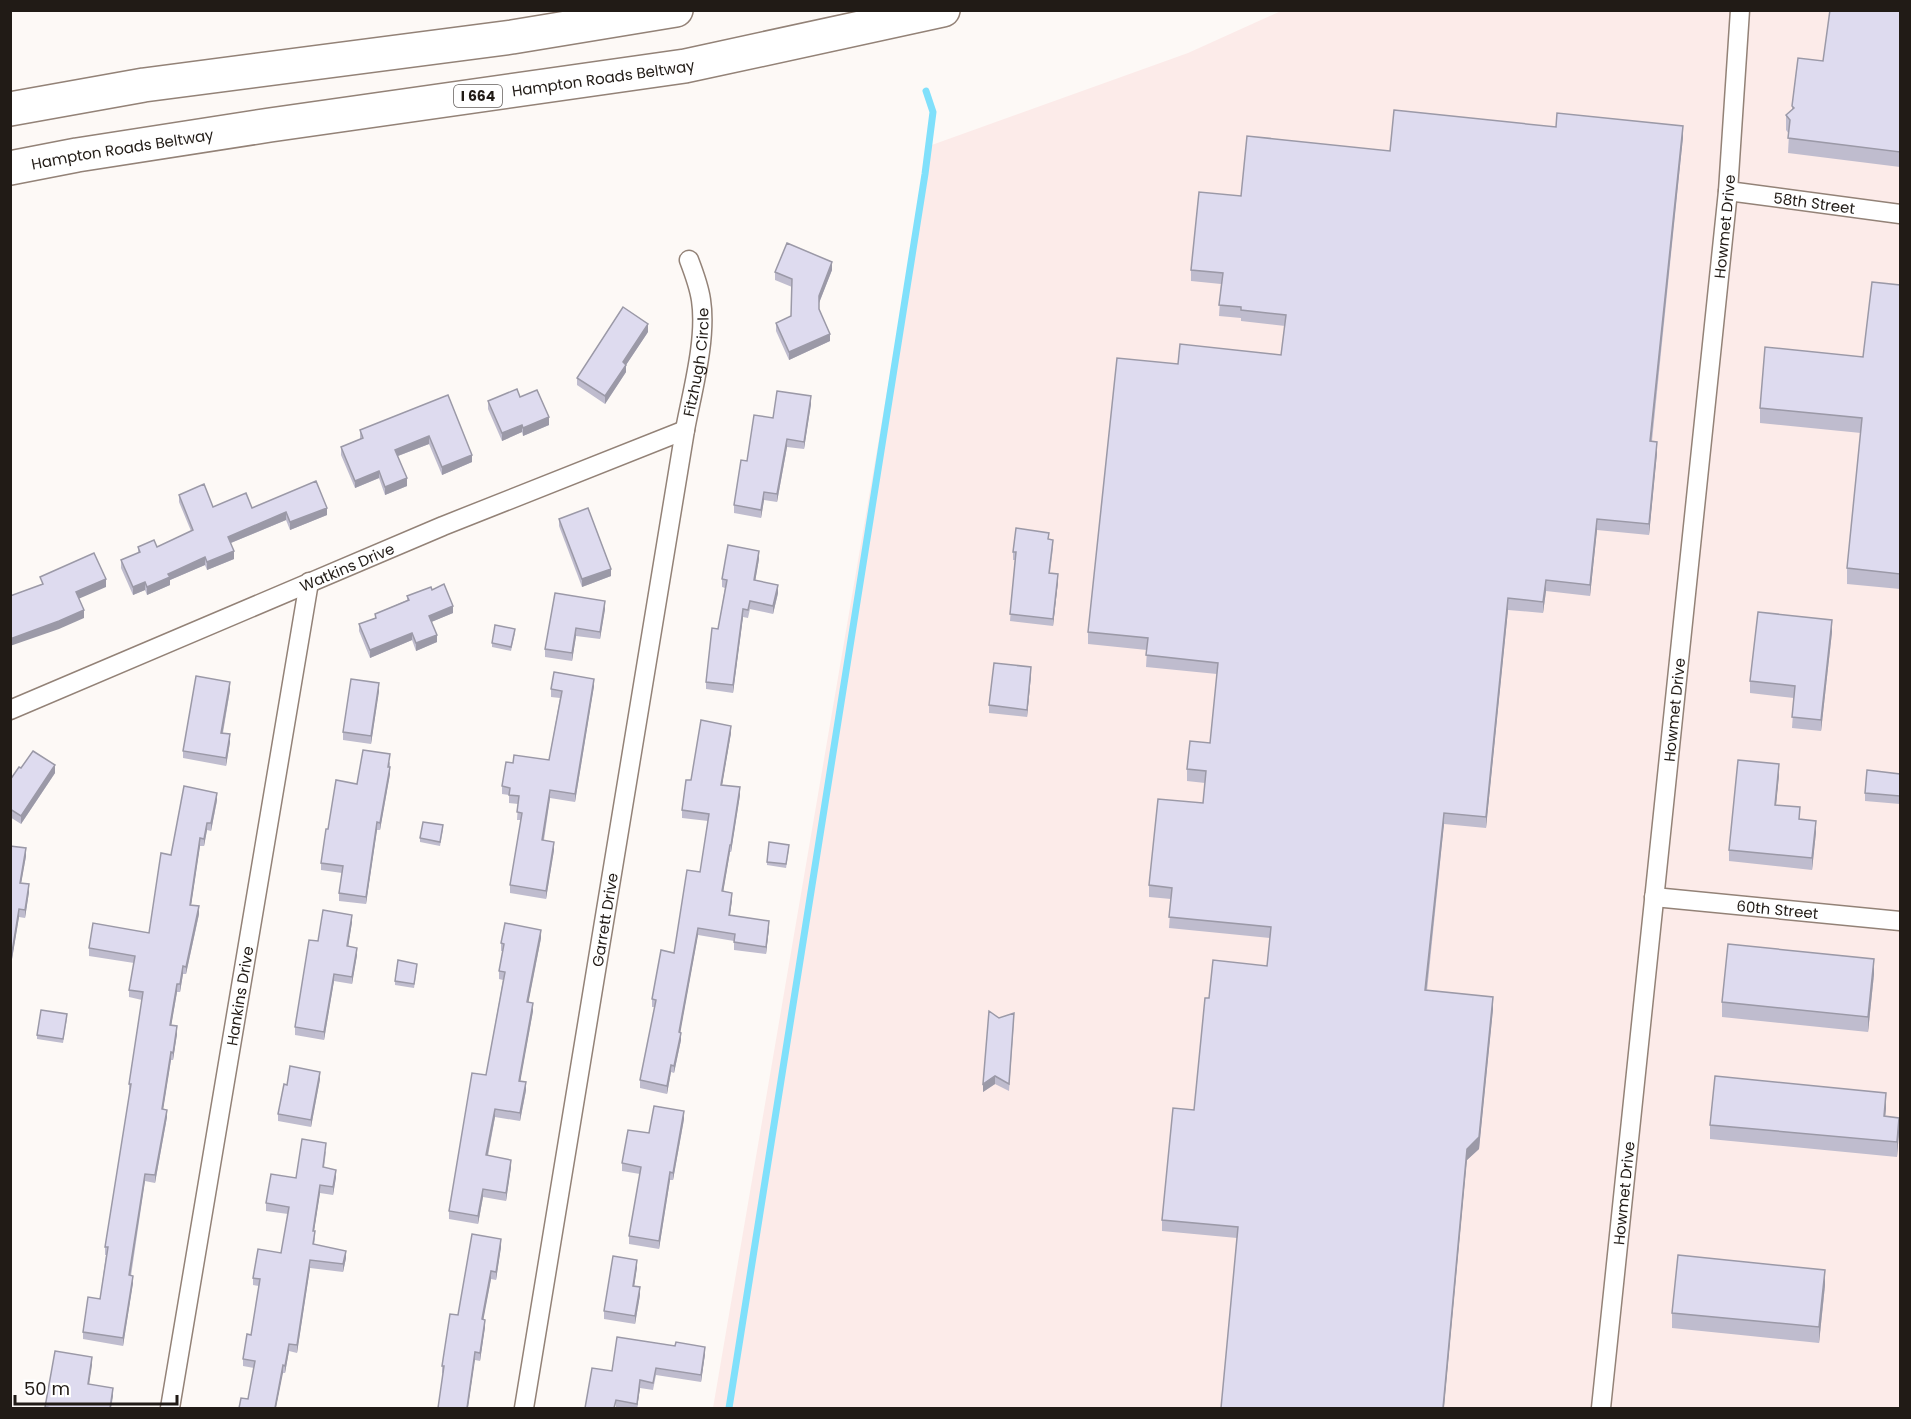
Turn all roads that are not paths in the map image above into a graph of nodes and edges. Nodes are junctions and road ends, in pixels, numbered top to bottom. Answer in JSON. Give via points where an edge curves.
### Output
{"nodes":[{"id":1,"x":676,"y":10,"type":"edge"},
{"id":2,"x":943,"y":10,"type":"edge"},
{"id":3,"x":1740,"y":10,"type":"edge"},
{"id":4,"x":144,"y":85,"type":"junction"},
{"id":5,"x":10,"y":97,"type":"edge"},
{"id":6,"x":10,"y":109,"type":"edge"},
{"id":7,"x":10,"y":168,"type":"edge"},
{"id":8,"x":1728,"y":191,"type":"junction"},
{"id":9,"x":1900,"y":214,"type":"edge"},
{"id":10,"x":689,"y":260,"type":"dead end"},
{"id":11,"x":685,"y":430,"type":"junction"},
{"id":12,"x":309,"y":582,"type":"junction"},
{"id":13,"x":10,"y":710,"type":"edge"},
{"id":14,"x":1654,"y":897,"type":"junction"},
{"id":15,"x":1900,"y":921,"type":"edge"},
{"id":16,"x":170,"y":1408,"type":"edge"},
{"id":17,"x":524,"y":1408,"type":"edge"},
{"id":18,"x":1601,"y":1408,"type":"edge"}],
"edges":[{"from":1,"to":4,"type":"highway","via":[[512,37]]},
{"from":2,"to":7,"type":"highway","name":"Hampton Roads Beltway","number":"I 664","via":[[686,66],[258,127]]},
{"from":3,"to":8,"type":"street","name":"Howmet Drive"},
{"from":4,"to":5,"type":"highway"},
{"from":4,"to":6,"type":"highway"},
{"from":8,"to":9,"type":"street","name":"58th Street"},
{"from":8,"to":14,"type":"street","name":"Howmet Drive"},
{"from":10,"to":11,"type":"street","name":"Fitzhugh Circle","via":[[699,286],[703,318]]},
{"from":11,"to":12,"type":"street","name":"Watkins Drive"},
{"from":11,"to":17,"type":"street","name":"Garrett Drive"},
{"from":12,"to":13,"type":"street","name":"Watkins Drive"},
{"from":12,"to":16,"type":"street","name":"Hankins Drive"},
{"from":14,"to":15,"type":"street","name":"60th Street"},
{"from":14,"to":18,"type":"street","name":"Howmet Drive"}]}
